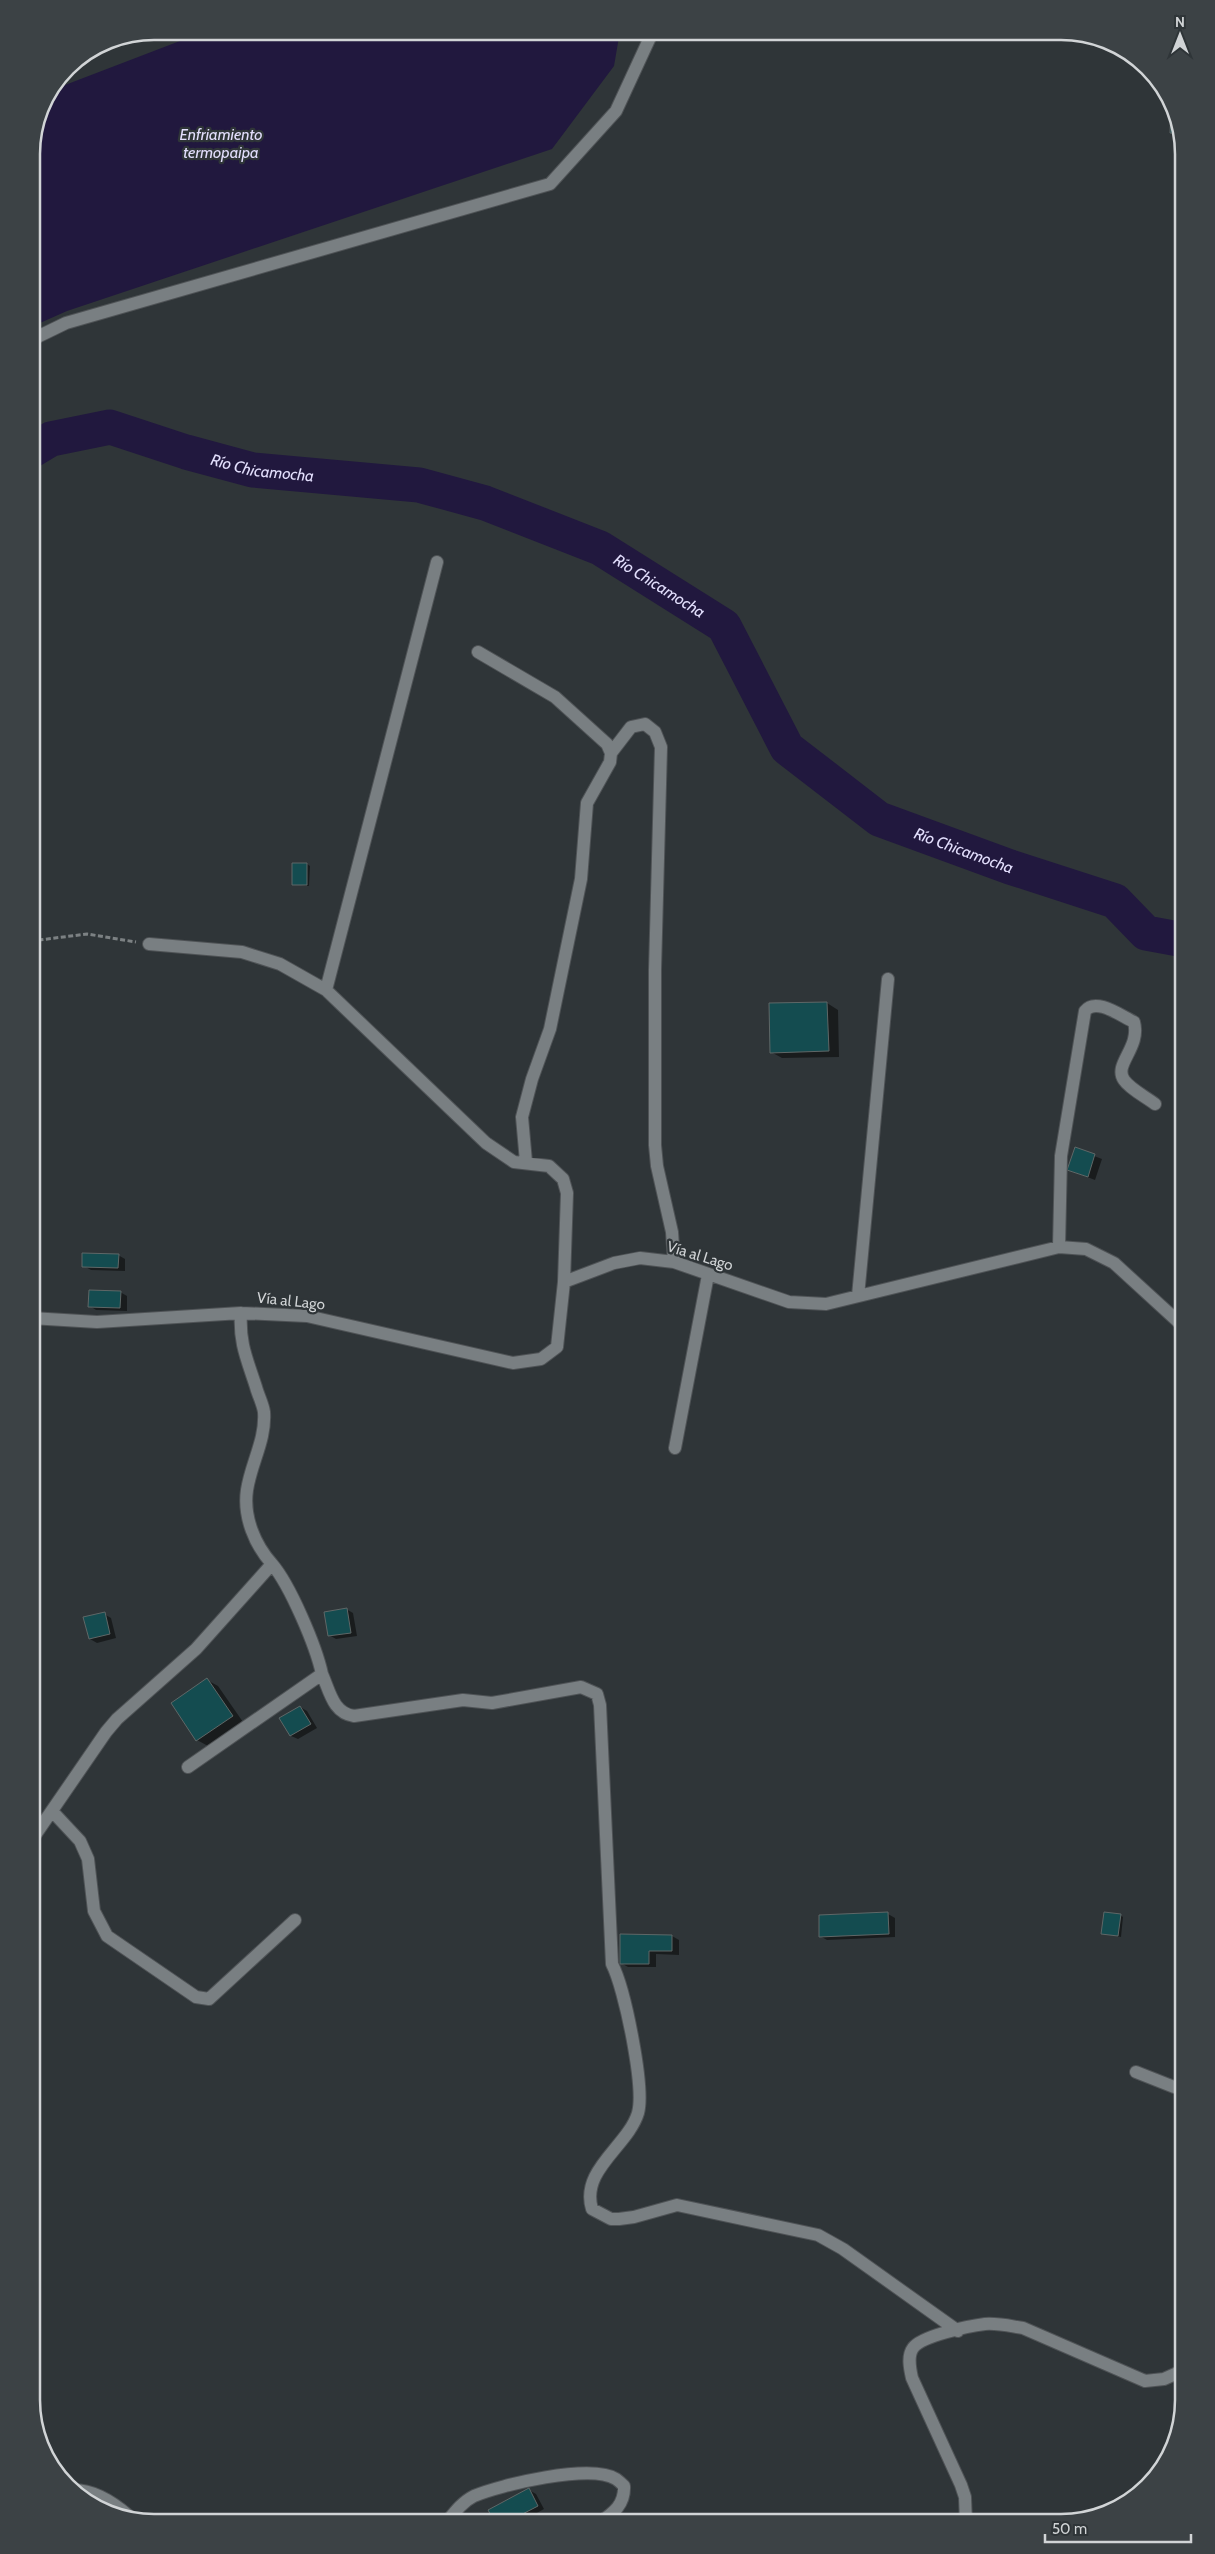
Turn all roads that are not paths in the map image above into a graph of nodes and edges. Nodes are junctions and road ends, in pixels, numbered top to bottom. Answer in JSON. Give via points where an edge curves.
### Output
{"nodes":[{"id":1,"x":649,"y":40,"type":"edge"},
{"id":2,"x":40,"y":336,"type":"edge"},
{"id":3,"x":437,"y":562,"type":"dead end"},
{"id":4,"x":478,"y":652,"type":"dead end"},
{"id":5,"x":611,"y":753,"type":"junction"},
{"id":6,"x":148,"y":944,"type":"road end"},
{"id":7,"x":888,"y":979,"type":"dead end"},
{"id":8,"x":326,"y":990,"type":"junction"},
{"id":9,"x":1155,"y":1104,"type":"dead end"},
{"id":10,"x":526,"y":1162,"type":"junction"},
{"id":11,"x":1059,"y":1247,"type":"junction"},
{"id":12,"x":674,"y":1262,"type":"junction"},
{"id":13,"x":708,"y":1275,"type":"junction"},
{"id":14,"x":564,"y":1282,"type":"junction"},
{"id":15,"x":858,"y":1296,"type":"junction"},
{"id":16,"x":241,"y":1313,"type":"junction"},
{"id":17,"x":40,"y":1319,"type":"edge"},
{"id":18,"x":1175,"y":1319,"type":"edge"},
{"id":19,"x":675,"y":1448,"type":"dead end"},
{"id":20,"x":272,"y":1564,"type":"junction"},
{"id":21,"x":322,"y":1674,"type":"junction"},
{"id":22,"x":188,"y":1768,"type":"dead end"},
{"id":23,"x":52,"y":1811,"type":"junction"},
{"id":24,"x":40,"y":1829,"type":"edge"},
{"id":25,"x":295,"y":1920,"type":"dead end"},
{"id":26,"x":1136,"y":2072,"type":"dead end"},
{"id":27,"x":1175,"y":2086,"type":"edge"},
{"id":28,"x":958,"y":2331,"type":"junction"},
{"id":29,"x":1175,"y":2374,"type":"edge"},
{"id":30,"x":85,"y":2492,"type":"edge"},
{"id":31,"x":122,"y":2509,"type":"edge"},
{"id":32,"x":454,"y":2514,"type":"edge"},
{"id":33,"x":609,"y":2514,"type":"edge"},
{"id":34,"x":966,"y":2514,"type":"edge"}],
"edges":[{"from":1,"to":2,"type":"street","via":[[616,111],[550,184],[66,323]]},
{"from":3,"to":8,"type":"street"},
{"from":4,"to":5,"type":"street","via":[[555,697],[607,744]]},
{"from":5,"to":10,"type":"street","via":[[610,762],[587,803],[581,879],[550,1029],[522,1117]]},
{"from":5,"to":12,"type":"street","via":[[631,727],[645,724],[655,732],[661,747],[655,970],[655,1145],[671,1225]]},
{"from":6,"to":8,"type":"street","via":[[242,952],[280,964]]},
{"from":7,"to":15,"type":"street"},
{"from":8,"to":10,"type":"street","via":[[486,1143],[514,1162]]},
{"from":9,"to":11,"type":"street","via":[[1124,1081],[1121,1073],[1121,1065],[1133,1047],[1134,1022],[1097,1005],[1090,1005],[1085,1011],[1061,1156]]},
{"from":10,"to":14,"type":"street","via":[[549,1166],[563,1179],[567,1193]]},
{"from":11,"to":15,"type":"street","name":"Vía al Lago"},
{"from":11,"to":18,"type":"street","name":"Vía al Lago","via":[[1086,1249],[1114,1263]]},
{"from":12,"to":13,"type":"street","name":"Vía al Lago"},
{"from":12,"to":14,"type":"street","name":"Vía al Lago","via":[[640,1258],[614,1263]]},
{"from":13,"to":15,"type":"street","name":"Vía al Lago","via":[[789,1302],[826,1304]]},
{"from":13,"to":19,"type":"street"},
{"from":14,"to":16,"type":"street","name":"Vía al Lago","via":[[557,1348],[541,1359],[513,1363],[307,1316]]},
{"from":16,"to":17,"type":"street","name":"Vía al Lago","via":[[97,1322]]},
{"from":16,"to":20,"type":"street","via":[[241,1342],[264,1410],[262,1438],[247,1491],[248,1511],[252,1534]]},
{"from":20,"to":21,"type":"street","via":[[294,1604]]},
{"from":20,"to":23,"type":"street","via":[[196,1650],[106,1732]]},
{"from":21,"to":22,"type":"street"},
{"from":21,"to":28,"type":"street","via":[[338,1710],[354,1716],[463,1700],[492,1703],[580,1687],[597,1694],[612,1964],[633,2038],[640,2105],[632,2126],[597,2171],[590,2193],[592,2209],[611,2219],[619,2219],[634,2218],[677,2205],[689,2206],[722,2216],[818,2235],[843,2249]]},
{"from":23,"to":24,"type":"street"},
{"from":23,"to":25,"type":"street","via":[[80,1840],[88,1859],[94,1911],[107,1936],[196,1997],[209,1999]]},
{"from":26,"to":27,"type":"street"},
{"from":28,"to":29,"type":"street","via":[[984,2324],[1005,2324],[1023,2328],[1145,2381],[1164,2380]]},
{"from":28,"to":34,"type":"street","via":[[922,2339],[912,2349],[909,2362],[912,2378],[961,2484]]},
{"from":30,"to":31,"type":"street"},
{"from":32,"to":33,"type":"street","via":[[472,2497],[522,2481],[602,2474],[624,2486],[623,2502]]}]}
